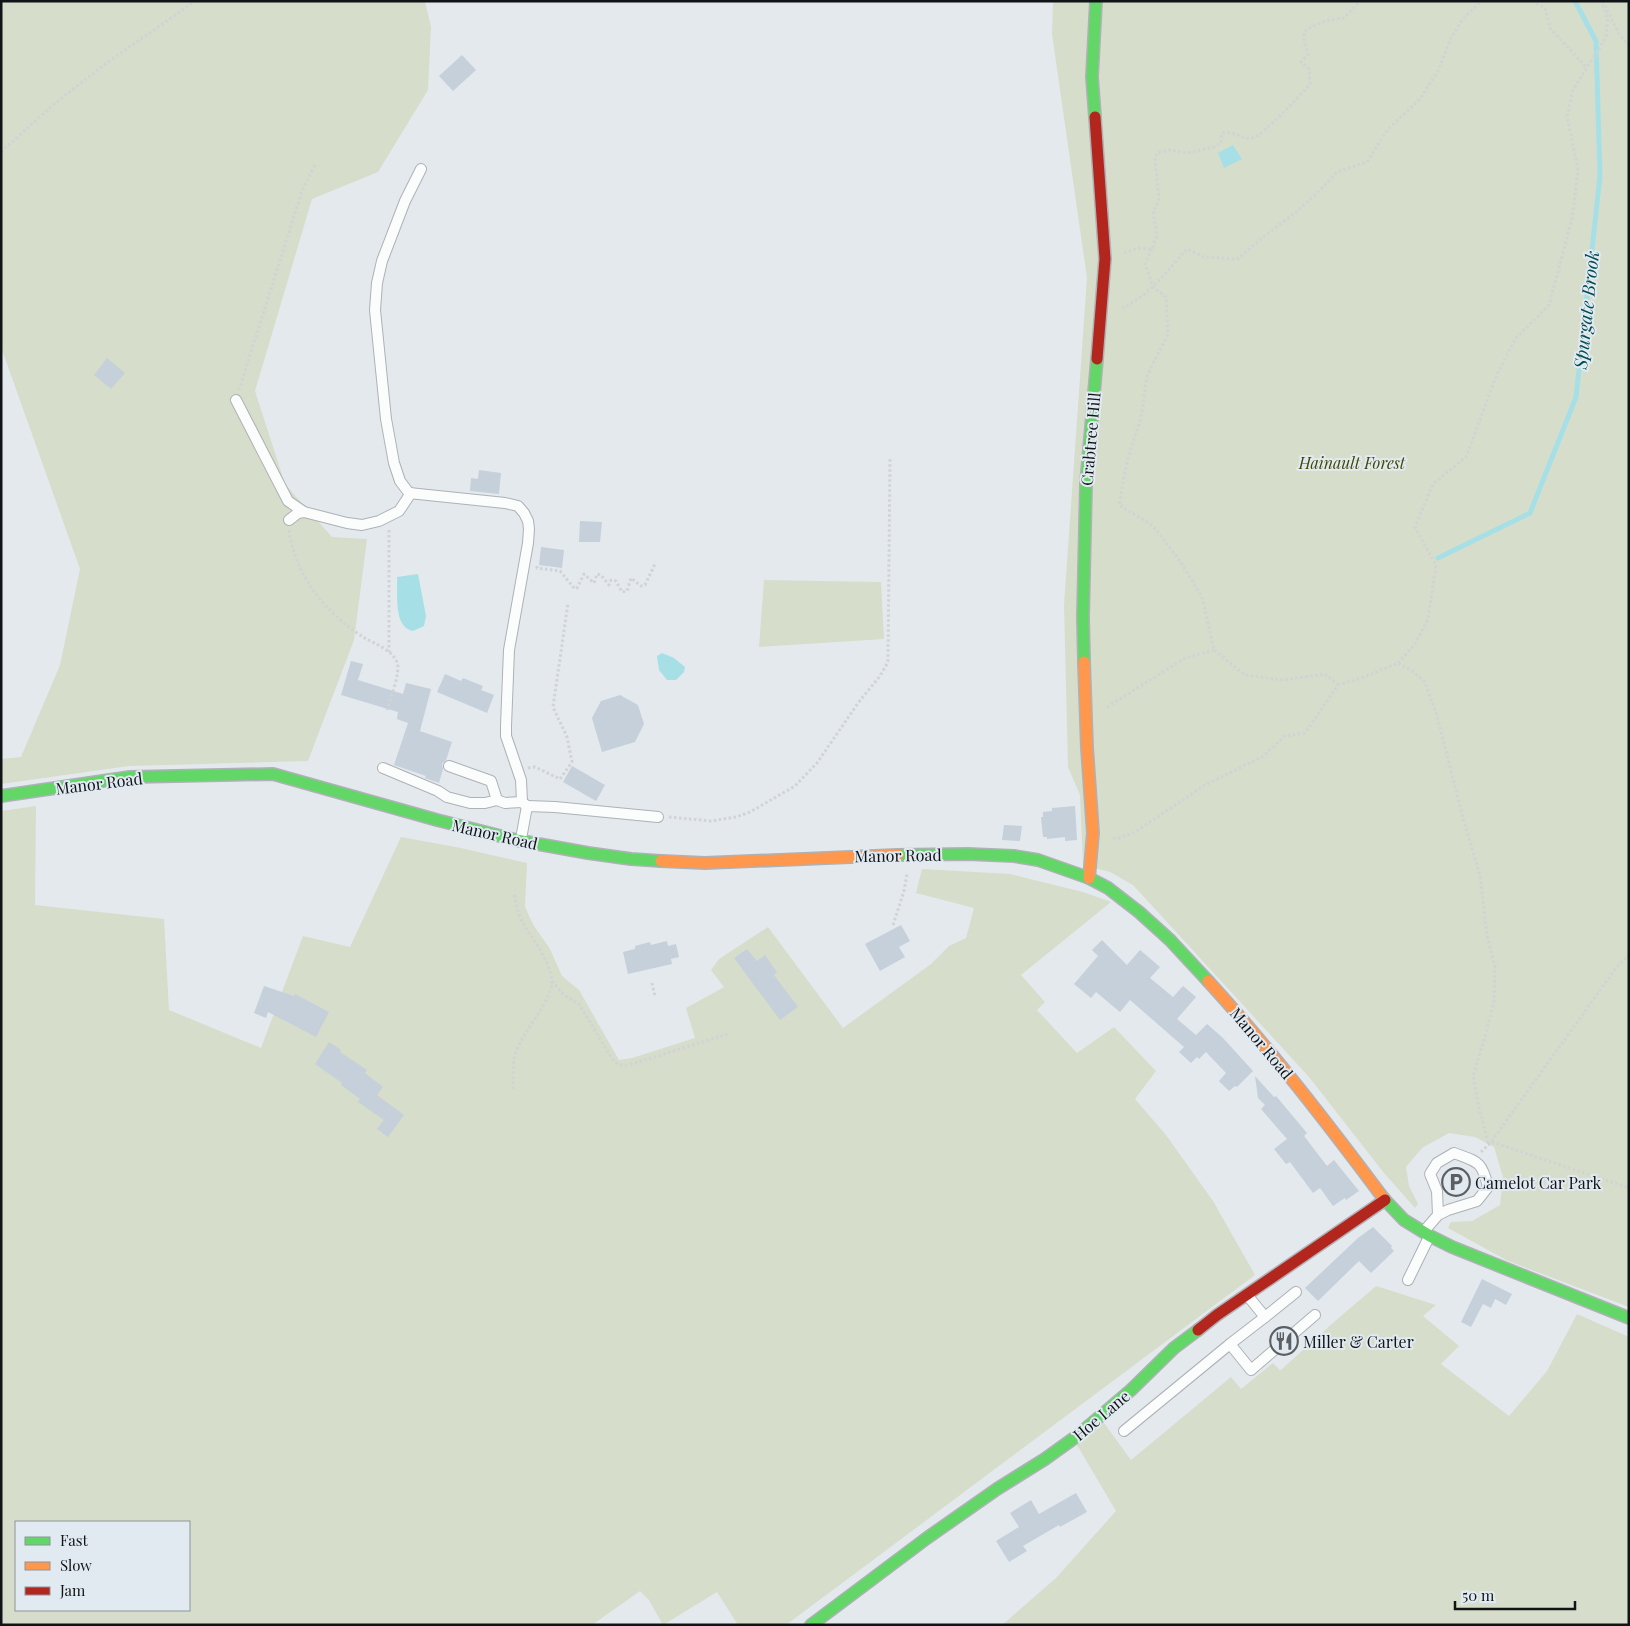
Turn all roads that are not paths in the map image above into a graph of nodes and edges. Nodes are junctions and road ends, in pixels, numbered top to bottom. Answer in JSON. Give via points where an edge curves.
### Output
{"nodes":[{"id":1,"x":1096,"y":1,"type":"edge"},
{"id":2,"x":420,"y":170,"type":"dead end"},
{"id":3,"x":236,"y":400,"type":"road end"},
{"id":4,"x":411,"y":493,"type":"junction"},
{"id":5,"x":304,"y":512,"type":"junction"},
{"id":6,"x":288,"y":520,"type":"road end"},
{"id":7,"x":449,"y":766,"type":"dead end"},
{"id":8,"x":383,"y":768,"type":"dead end"},
{"id":9,"x":1,"y":796,"type":"edge"},
{"id":10,"x":496,"y":800,"type":"junction"},
{"id":11,"x":524,"y":804,"type":"junction"},
{"id":12,"x":658,"y":817,"type":"road end"},
{"id":13,"x":520,"y":840,"type":"junction"},
{"id":14,"x":1089,"y":878,"type":"junction"},
{"id":15,"x":1385,"y":1200,"type":"junction"},
{"id":16,"x":1438,"y":1215,"type":"junction"},
{"id":17,"x":1427,"y":1234,"type":"junction"},
{"id":18,"x":1408,"y":1280,"type":"dead end"},
{"id":19,"x":1296,"y":1292,"type":"dead end"},
{"id":20,"x":1247,"y":1294,"type":"junction"},
{"id":21,"x":1316,"y":1315,"type":"dead end"},
{"id":22,"x":1264,"y":1317,"type":"junction"},
{"id":23,"x":1629,"y":1318,"type":"edge"},
{"id":24,"x":1230,"y":1344,"type":"junction"},
{"id":25,"x":1124,"y":1431,"type":"dead end"},
{"id":26,"x":811,"y":1625,"type":"edge"}],
"edges":[{"from":1,"to":14,"type":"street","name":"Crabtree Hill","via":[[1092,77],[1105,259],[1086,484],[1083,617],[1093,833]]},
{"from":2,"to":4,"type":"lane","via":[[382,261],[376,283],[375,310],[386,419],[394,463],[400,481]]},
{"from":3,"to":5,"type":"lane","via":[[288,501]]},
{"from":4,"to":5,"type":"lane","via":[[399,511],[379,522],[362,525]]},
{"from":4,"to":11,"type":"lane","via":[[518,506],[528,521],[528,543],[510,650],[506,726]]},
{"from":5,"to":6,"type":"lane"},
{"from":7,"to":10,"type":"lane","via":[[491,781]]},
{"from":8,"to":10,"type":"lane","via":[[447,797],[470,803]]},
{"from":9,"to":13,"type":"street","name":"Manor Road","via":[[130,777],[273,774]]},
{"from":10,"to":11,"type":"lane"},
{"from":11,"to":12,"type":"lane"},
{"from":11,"to":13,"type":"lane"},
{"from":13,"to":14,"type":"street","name":"Manor Road","via":[[588,854],[705,863],[911,854],[1014,856],[1038,860]]},
{"from":14,"to":15,"type":"street","name":"Manor Road","via":[[1108,888],[1170,940],[1238,1014],[1321,1114]]},
{"from":15,"to":17,"type":"street","name":"Manor Road","via":[[1404,1220]]},
{"from":15,"to":20,"type":"street","name":"Hoe Lane"},
{"from":16,"to":16,"type":"lane","via":[[1437,1191],[1430,1174],[1437,1163],[1454,1153],[1484,1169],[1488,1187],[1477,1201]]},
{"from":16,"to":17,"type":"lane"},
{"from":17,"to":18,"type":"lane"},
{"from":17,"to":23,"type":"street","name":"Manor Road"},
{"from":19,"to":22,"type":"lane"},
{"from":20,"to":22,"type":"lane"},
{"from":20,"to":26,"type":"street","name":"Hoe Lane","via":[[1174,1348],[1077,1436],[927,1538]]},
{"from":21,"to":24,"type":"lane","via":[[1251,1370]]},
{"from":22,"to":24,"type":"lane"},
{"from":24,"to":25,"type":"lane"}]}
